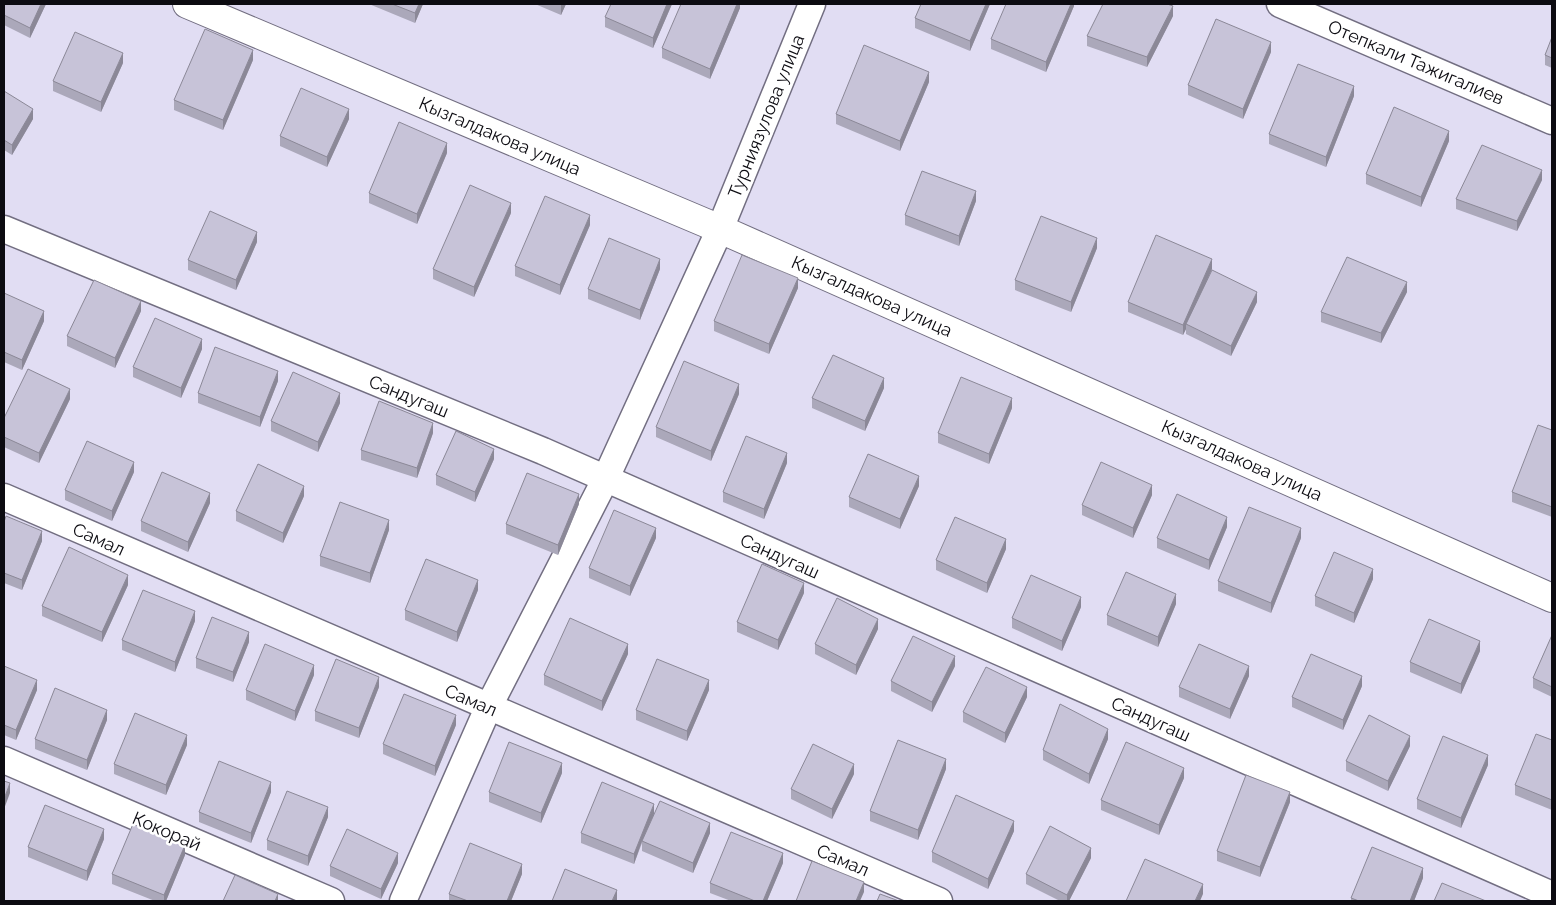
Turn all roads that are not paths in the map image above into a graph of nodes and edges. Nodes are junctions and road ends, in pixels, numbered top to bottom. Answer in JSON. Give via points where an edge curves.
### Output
{"nodes":[{"id":1,"x":187,"y":4,"type":"edge"},
{"id":2,"x":812,"y":4,"type":"edge"},
{"id":3,"x":1280,"y":4,"type":"edge"},
{"id":4,"x":1552,"y":121,"type":"edge"},
{"id":5,"x":720,"y":228,"type":"junction"},
{"id":6,"x":4,"y":229,"type":"edge"},
{"id":7,"x":605,"y":480,"type":"junction"},
{"id":8,"x":4,"y":497,"type":"edge"},
{"id":9,"x":1552,"y":598,"type":"edge"},
{"id":10,"x":488,"y":708,"type":"junction"},
{"id":11,"x":4,"y":760,"type":"edge"},
{"id":12,"x":1552,"y":895,"type":"edge"},
{"id":13,"x":331,"y":901,"type":"edge"},
{"id":14,"x":403,"y":901,"type":"edge"},
{"id":15,"x":939,"y":901,"type":"edge"}],
"edges":[{"from":1,"to":5,"type":"street","name":"Кызгалдакова улица"},
{"from":2,"to":5,"type":"street","name":"Турниязулова улица"},
{"from":3,"to":4,"type":"street","name":"Отепкали Тажигалиев"},
{"from":5,"to":7,"type":"street","name":"Турниязулова улица"},
{"from":5,"to":9,"type":"street","name":"Кызгалдакова улица"},
{"from":6,"to":7,"type":"street","name":"Сандугаш","via":[[543,451]]},
{"from":7,"to":10,"type":"street","name":"Турниязулова улица"},
{"from":7,"to":12,"type":"street","name":"Сандугаш"},
{"from":8,"to":10,"type":"street","name":"Самал"},
{"from":10,"to":14,"type":"street","name":"Турниязулова улица"},
{"from":10,"to":15,"type":"street","name":"Самал"},
{"from":11,"to":13,"type":"street","name":"Кокорай"}]}
